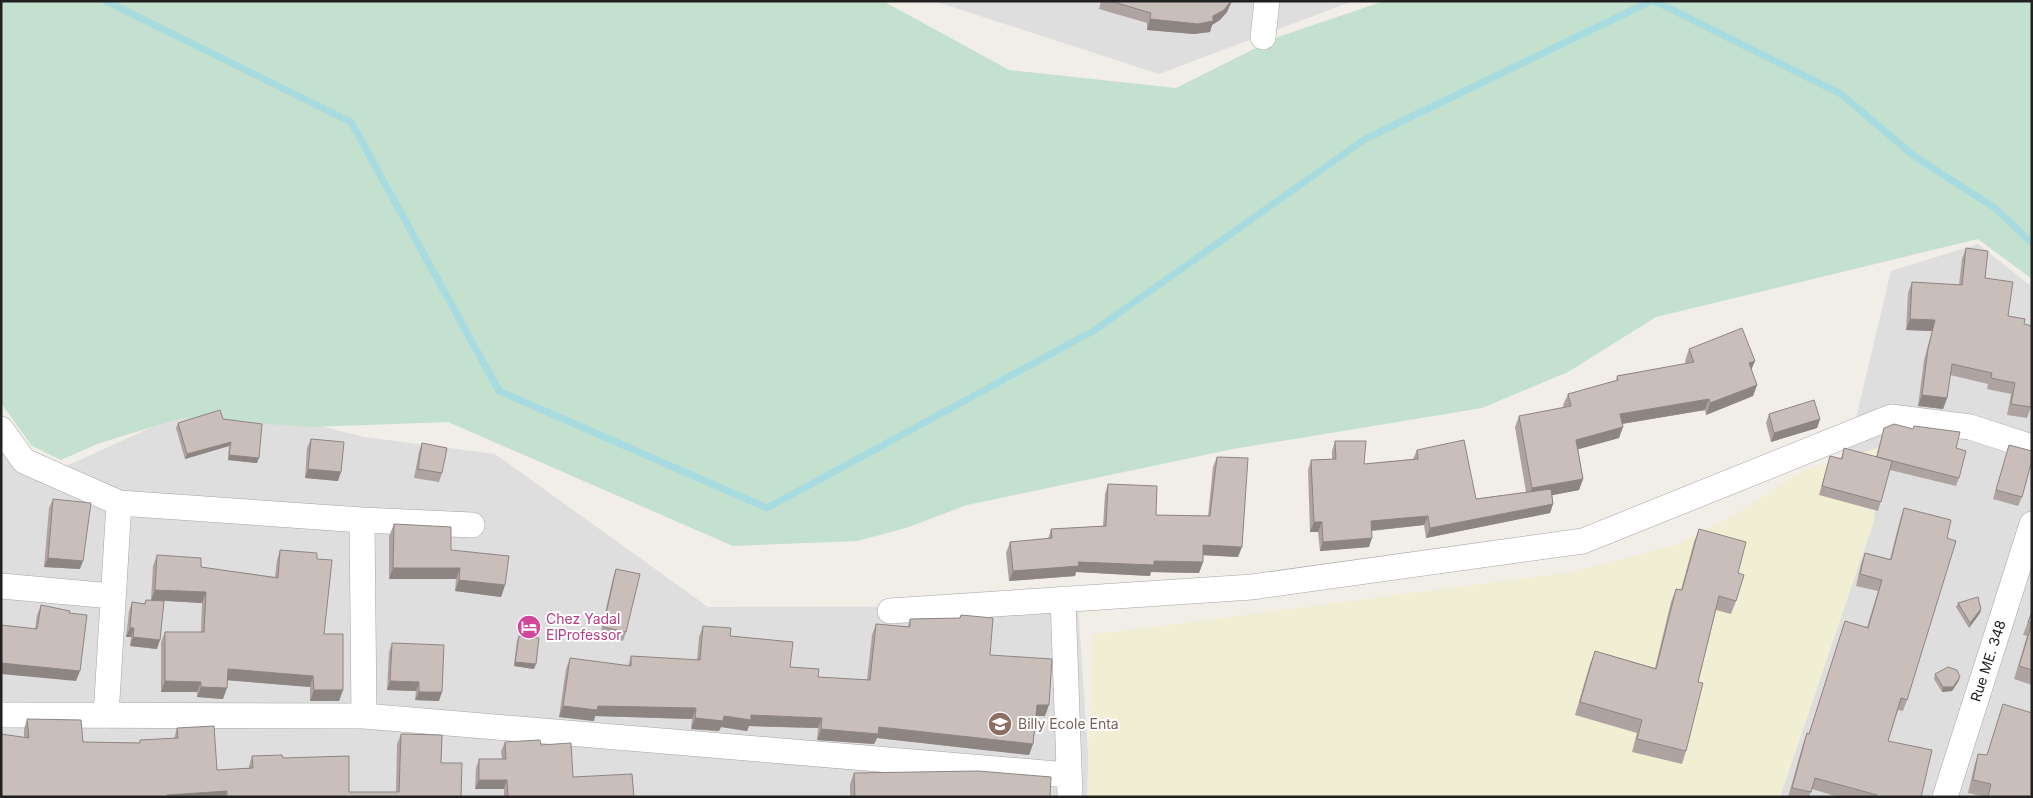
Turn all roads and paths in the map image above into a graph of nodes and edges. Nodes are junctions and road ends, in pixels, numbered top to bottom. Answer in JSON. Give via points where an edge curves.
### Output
{"nodes":[{"id":1,"x":1267,"y":1,"type":"edge"},
{"id":2,"x":1263,"y":37,"type":"dead end"},
{"id":3,"x":1,"y":429,"type":"edge"},
{"id":4,"x":2032,"y":447,"type":"edge"},
{"id":5,"x":119,"y":503,"type":"junction"},
{"id":6,"x":362,"y":520,"type":"junction"},
{"id":7,"x":2032,"y":524,"type":"edge"},
{"id":8,"x":472,"y":525,"type":"dead end"},
{"id":9,"x":1,"y":586,"type":"edge"},
{"id":10,"x":112,"y":596,"type":"junction"},
{"id":11,"x":1062,"y":599,"type":"junction"},
{"id":12,"x":890,"y":611,"type":"dead end"},
{"id":13,"x":1,"y":716,"type":"edge"},
{"id":14,"x":106,"y":716,"type":"junction"},
{"id":15,"x":364,"y":716,"type":"junction"},
{"id":16,"x":1069,"y":786,"type":"edge"},
{"id":17,"x":1945,"y":797,"type":"edge"}],
"edges":[{"from":1,"to":2,"type":"street"},
{"from":3,"to":5,"type":"street","via":[[24,461]]},
{"from":4,"to":11,"type":"street","via":[[1970,427],[1891,418],[1583,542],[1252,587]]},
{"from":5,"to":6,"type":"street"},
{"from":5,"to":10,"type":"street"},
{"from":6,"to":8,"type":"street"},
{"from":6,"to":15,"type":"street"},
{"from":7,"to":17,"type":"street","name":"Rue ME. 348"},
{"from":9,"to":10,"type":"street"},
{"from":10,"to":14,"type":"street"},
{"from":11,"to":12,"type":"street"},
{"from":11,"to":16,"type":"street"},
{"from":13,"to":14,"type":"street"},
{"from":14,"to":15,"type":"street"},
{"from":15,"to":16,"type":"street"}]}
